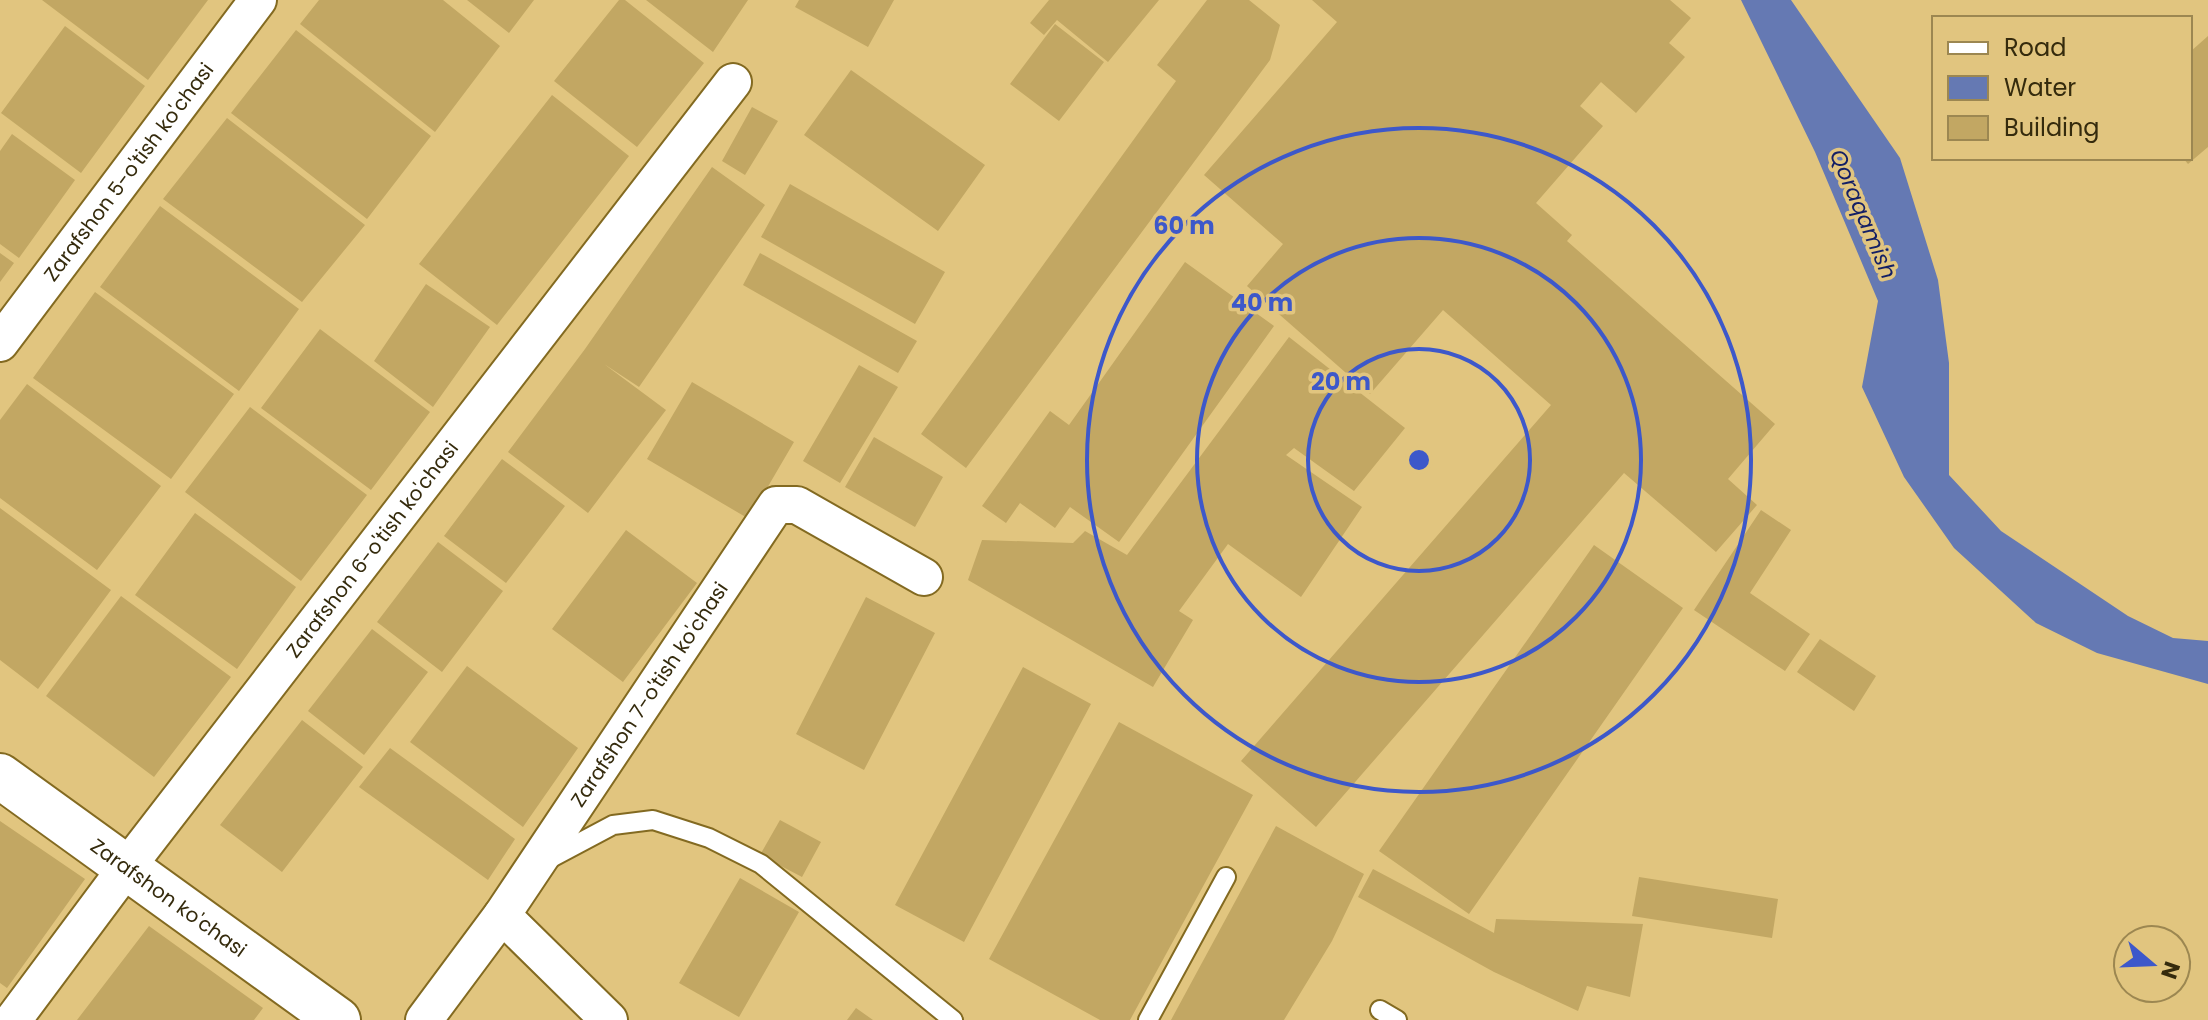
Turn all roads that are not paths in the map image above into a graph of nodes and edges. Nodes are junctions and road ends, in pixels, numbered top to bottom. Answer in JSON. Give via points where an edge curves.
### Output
{"nodes":[{"id":1,"x":258,"y":0,"type":"edge"},
{"id":2,"x":733,"y":82,"type":"dead end"},
{"id":3,"x":0,"y":343,"type":"edge"},
{"id":4,"x":924,"y":577,"type":"dead end"},
{"id":5,"x":0,"y":776,"type":"edge"},
{"id":6,"x":536,"y":866,"type":"junction"},
{"id":7,"x":127,"y":867,"type":"junction"},
{"id":8,"x":1226,"y":877,"type":"dead end"},
{"id":9,"x":502,"y":915,"type":"junction"},
{"id":10,"x":1380,"y":1010,"type":"dead end"},
{"id":11,"x":13,"y":1020,"type":"edge"},
{"id":12,"x":338,"y":1020,"type":"edge"},
{"id":13,"x":424,"y":1020,"type":"edge"},
{"id":14,"x":609,"y":1020,"type":"edge"},
{"id":15,"x":953,"y":1020,"type":"edge"},
{"id":16,"x":1148,"y":1020,"type":"edge"},
{"id":17,"x":1397,"y":1020,"type":"edge"}],
"edges":[{"from":1,"to":3,"type":"street","name":"Zarafshon 5-o'tish ko'chasi"},
{"from":2,"to":7,"type":"street","name":"Zarafshon 6-o'tish ko'chasi"},
{"from":4,"to":6,"type":"street","name":"Zarafshon 7-o'tish ko'chasi","via":[[797,505],[776,505]]},
{"from":5,"to":7,"type":"street","name":"Zarafshon ko'chasi"},
{"from":6,"to":9,"type":"street","name":"Zarafshon 7-o'tish ko'chasi"},
{"from":6,"to":15,"type":"lane","via":[[613,825],[653,820],[709,838],[761,864]]},
{"from":7,"to":11,"type":"street","name":"Zarafshon 6-o'tish ko'chasi"},
{"from":7,"to":12,"type":"street","name":"Zarafshon ko'chasi"},
{"from":8,"to":16,"type":"lane"},
{"from":9,"to":13,"type":"street","name":"Zarafshon 7-o'tish ko'chasi"},
{"from":9,"to":14,"type":"street"},
{"from":10,"to":17,"type":"lane"}]}
